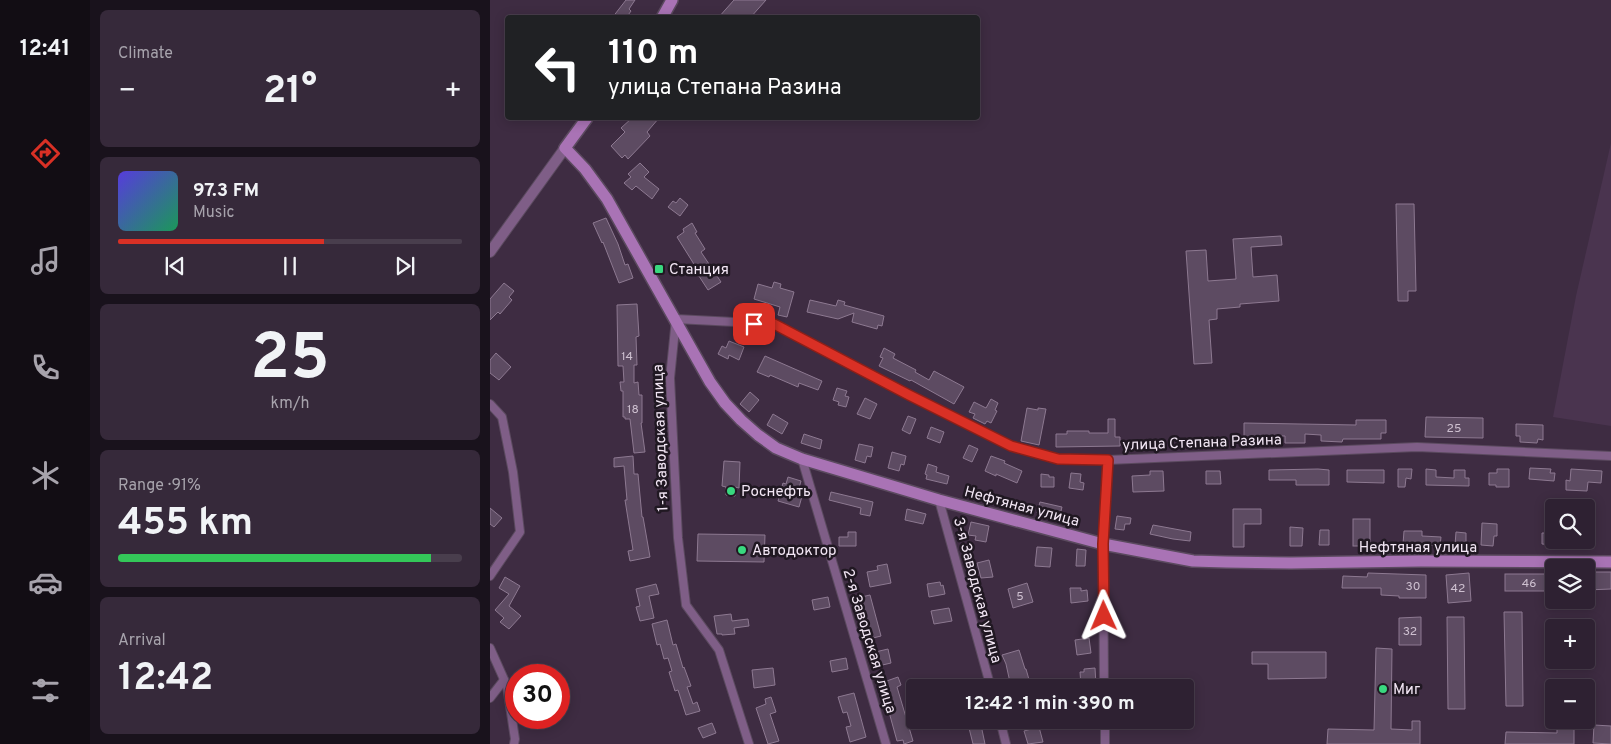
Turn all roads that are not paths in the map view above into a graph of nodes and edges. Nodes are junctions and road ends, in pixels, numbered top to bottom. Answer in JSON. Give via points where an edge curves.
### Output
{"nodes":[{"id":1,"x":672,"y":0,"type":"edge"},
{"id":2,"x":664,"y":15,"type":"edge"},
{"id":3,"x":586,"y":120,"type":"edge"},
{"id":4,"x":565,"y":148,"type":"junction"},
{"id":5,"x":490,"y":252,"type":"edge"},
{"id":6,"x":676,"y":319,"type":"junction"},
{"id":7,"x":490,"y":404,"type":"edge"},
{"id":8,"x":1611,"y":456,"type":"edge"},
{"id":9,"x":802,"y":459,"type":"junction"},
{"id":10,"x":1108,"y":460,"type":"junction"},
{"id":11,"x":939,"y":500,"type":"junction"},
{"id":12,"x":1103,"y":544,"type":"junction"},
{"id":13,"x":1611,"y":562,"type":"edge"},
{"id":14,"x":490,"y":576,"type":"edge"},
{"id":15,"x":490,"y":648,"type":"edge"},
{"id":16,"x":989,"y":679,"type":"edge"},
{"id":17,"x":1104,"y":679,"type":"edge"},
{"id":18,"x":504,"y":680,"type":"junction"},
{"id":19,"x":490,"y":698,"type":"edge"},
{"id":20,"x":1002,"y":729,"type":"edge"},
{"id":21,"x":1105,"y":729,"type":"edge"},
{"id":22,"x":514,"y":744,"type":"edge"},
{"id":23,"x":749,"y":744,"type":"edge"},
{"id":24,"x":886,"y":744,"type":"edge"},
{"id":25,"x":1006,"y":744,"type":"edge"},
{"id":26,"x":1105,"y":744,"type":"edge"}],
"edges":[{"from":1,"to":2,"type":"main road"},
{"from":3,"to":4,"type":"main road"},
{"from":4,"to":5,"type":"street"},
{"from":4,"to":6,"type":"main road","via":[[607,199]]},
{"from":6,"to":9,"type":"main road","name":"Нефтяная улица","via":[[725,403],[758,435],[776,448]]},
{"from":6,"to":10,"type":"street","name":"улица Степана Разина","via":[[774,324],[1011,446],[1058,459]]},
{"from":6,"to":23,"type":"street","name":"1-я Заводская улица","via":[[670,378],[678,538],[686,605],[719,650]]},
{"from":7,"to":14,"type":"street","via":[[502,417],[520,532]]},
{"from":8,"to":10,"type":"street","name":"улица Степана Разина","via":[[1417,448]]},
{"from":9,"to":11,"type":"main road","name":"Нефтяная улица"},
{"from":9,"to":24,"type":"street","name":"2-я Заводская улица"},
{"from":10,"to":12,"type":"street"},
{"from":11,"to":12,"type":"main road","name":"Нефтяная улица"},
{"from":11,"to":16,"type":"street","name":"3-я Заводская улица"},
{"from":12,"to":13,"type":"main road","name":"Нефтяная улица","via":[[1193,561]]},
{"from":12,"to":17,"type":"street"},
{"from":15,"to":18,"type":"street"},
{"from":18,"to":19,"type":"street"},
{"from":18,"to":22,"type":"street"},
{"from":20,"to":25,"type":"street"},
{"from":21,"to":26,"type":"street"}]}
